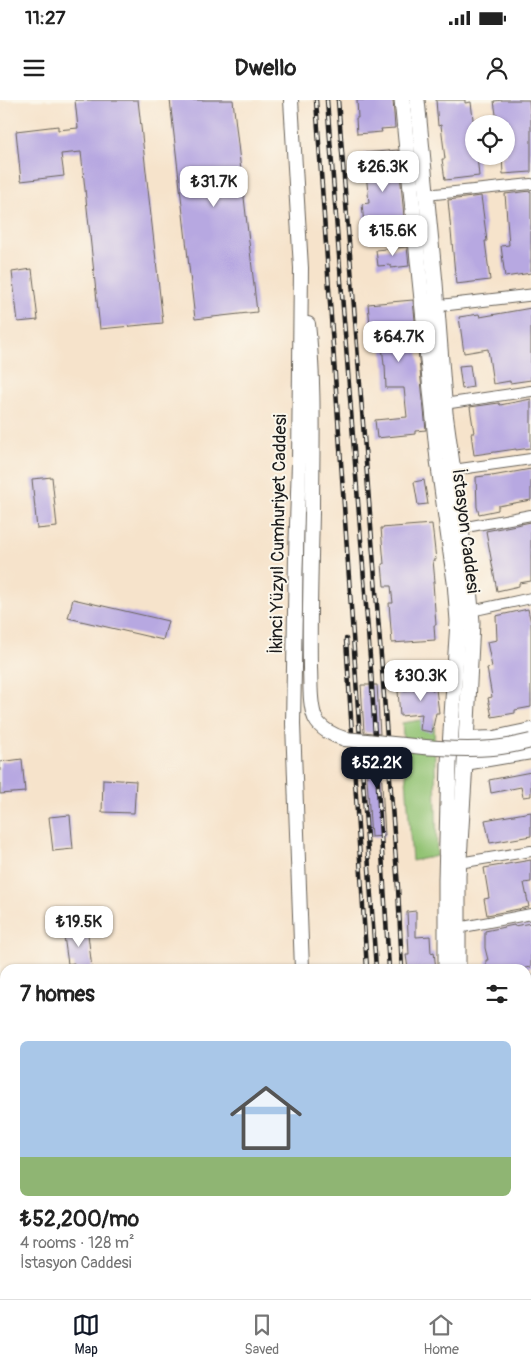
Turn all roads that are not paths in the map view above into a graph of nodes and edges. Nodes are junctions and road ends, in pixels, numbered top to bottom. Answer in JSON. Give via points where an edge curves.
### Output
{"nodes":[{"id":1,"x":291,"y":100,"type":"edge"},
{"id":2,"x":402,"y":100,"type":"edge"},
{"id":3,"x":418,"y":100,"type":"edge"},
{"id":4,"x":531,"y":184,"type":"edge"},
{"id":5,"x":426,"y":195,"type":"junction"},
{"id":6,"x":301,"y":268,"type":"junction"},
{"id":7,"x":531,"y":295,"type":"edge"},
{"id":8,"x":436,"y":306,"type":"junction"},
{"id":9,"x":531,"y":391,"type":"edge"},
{"id":10,"x":444,"y":404,"type":"junction"},
{"id":11,"x":531,"y":459,"type":"edge"},
{"id":12,"x":453,"y":470,"type":"junction"},
{"id":13,"x":531,"y":515,"type":"edge"},
{"id":14,"x":461,"y":528,"type":"junction"},
{"id":15,"x":531,"y":599,"type":"edge"},
{"id":16,"x":471,"y":611,"type":"junction"},
{"id":17,"x":531,"y":730,"type":"edge"},
{"id":18,"x":450,"y":739,"type":"junction"},
{"id":19,"x":466,"y":740,"type":"junction"},
{"id":20,"x":531,"y":741,"type":"edge"},
{"id":21,"x":531,"y":752,"type":"edge"},
{"id":22,"x":449,"y":763,"type":"junction"},
{"id":23,"x":465,"y":763,"type":"junction"},
{"id":24,"x":531,"y":851,"type":"edge"},
{"id":25,"x":458,"y":863,"type":"junction"},
{"id":26,"x":531,"y":914,"type":"edge"},
{"id":27,"x":458,"y":928,"type":"junction"},
{"id":28,"x":302,"y":964,"type":"edge"},
{"id":29,"x":446,"y":964,"type":"edge"},
{"id":30,"x":458,"y":964,"type":"edge"}],
"edges":[{"from":1,"to":6,"type":"main road","name":"İkinci Yüzyıl Cumhuriyet Caddesi"},
{"from":2,"to":18,"type":"main road","name":"İstasyon Caddesi","via":[[436,442],[458,621]]},
{"from":3,"to":5,"type":"main road","name":"İstasyon Caddesi"},
{"from":4,"to":5,"type":"street"},
{"from":5,"to":8,"type":"main road","name":"İstasyon Caddesi"},
{"from":6,"to":20,"type":"main road","bridge":true,"via":[[313,399],[310,664],[315,719],[345,739],[475,749]]},
{"from":6,"to":28,"type":"main road","name":"İkinci Yüzyıl Cumhuriyet Caddesi","via":[[293,724]]},
{"from":7,"to":8,"type":"street"},
{"from":8,"to":10,"type":"main road","name":"İstasyon Caddesi"},
{"from":9,"to":10,"type":"street"},
{"from":10,"to":12,"type":"main road","name":"İstasyon Caddesi"},
{"from":11,"to":12,"type":"street"},
{"from":12,"to":14,"type":"main road","name":"İstasyon Caddesi"},
{"from":13,"to":14,"type":"street"},
{"from":14,"to":16,"type":"main road","name":"İstasyon Caddesi"},
{"from":15,"to":16,"type":"street"},
{"from":16,"to":19,"type":"main road","name":"İstasyon Caddesi"},
{"from":17,"to":19,"type":"main road"},
{"from":18,"to":19,"type":"main road"},
{"from":18,"to":22,"type":"main road","name":"İstasyon Caddesi"},
{"from":19,"to":23,"type":"main road","name":"İstasyon Caddesi"},
{"from":21,"to":23,"type":"main road"},
{"from":22,"to":23,"type":"main road"},
{"from":22,"to":29,"type":"main road","name":"İstasyon Caddesi"},
{"from":23,"to":25,"type":"main road","name":"İstasyon Caddesi"},
{"from":24,"to":25,"type":"street"},
{"from":25,"to":27,"type":"main road","name":"İstasyon Caddesi"},
{"from":26,"to":27,"type":"street"},
{"from":27,"to":30,"type":"main road","name":"İstasyon Caddesi"}]}
